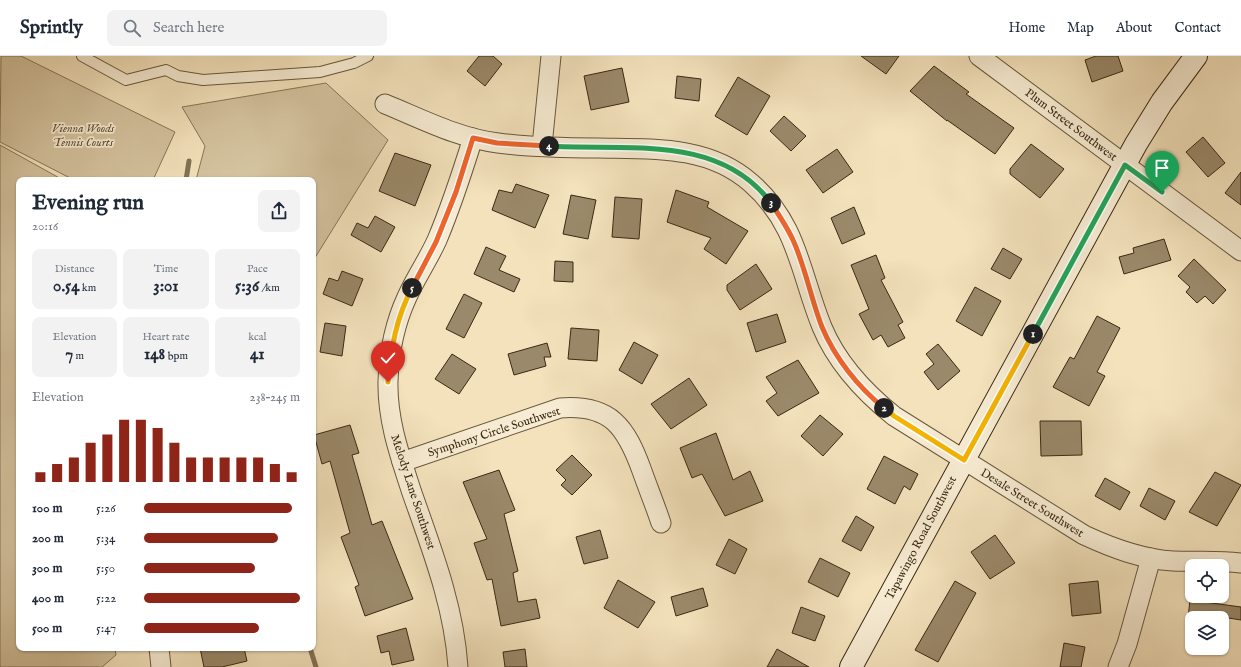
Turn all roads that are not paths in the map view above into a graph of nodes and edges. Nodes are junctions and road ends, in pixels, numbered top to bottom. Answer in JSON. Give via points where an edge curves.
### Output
{"nodes":[{"id":1,"x":82,"y":56,"type":"edge"},
{"id":2,"x":368,"y":56,"type":"edge"},
{"id":3,"x":551,"y":56,"type":"edge"},
{"id":4,"x":979,"y":56,"type":"edge"},
{"id":5,"x":1196,"y":56,"type":"edge"},
{"id":6,"x":385,"y":104,"type":"dead end"},
{"id":7,"x":473,"y":138,"type":"junction"},
{"id":8,"x":542,"y":146,"type":"junction"},
{"id":9,"x":1125,"y":165,"type":"junction"},
{"id":10,"x":1241,"y":251,"type":"edge"},
{"id":11,"x":964,"y":460,"type":"junction"},
{"id":12,"x":402,"y":462,"type":"junction"},
{"id":13,"x":661,"y":523,"type":"dead end"},
{"id":14,"x":1151,"y":558,"type":"junction"},
{"id":15,"x":1241,"y":563,"type":"edge"},
{"id":16,"x":159,"y":651,"type":"edge"},
{"id":17,"x":161,"y":667,"type":"edge"},
{"id":18,"x":458,"y":667,"type":"edge"},
{"id":19,"x":851,"y":667,"type":"edge"},
{"id":20,"x":1118,"y":667,"type":"edge"}],
"edges":[{"from":1,"to":2,"type":"lane","via":[[126,80],[166,70],[178,76],[203,80],[320,72],[354,63]]},
{"from":3,"to":8,"type":"street"},
{"from":4,"to":9,"type":"street","name":"Plum Street Southwest"},
{"from":5,"to":9,"type":"street","name":"Tapawingo Road Southwest","via":[[1162,102]]},
{"from":6,"to":7,"type":"street","name":"Desale Street Southwest","via":[[449,131]]},
{"from":7,"to":8,"type":"street","name":"Desale Street Southwest","via":[[497,143]]},
{"from":7,"to":12,"type":"street","name":"Melody Lane Southwest","via":[[456,192],[436,242],[397,323],[388,382],[395,442]]},
{"from":8,"to":11,"type":"street","name":"Desale Street Southwest","via":[[684,151],[730,168],[751,183],[782,218],[823,328],[836,354],[854,379],[894,416]]},
{"from":9,"to":10,"type":"street","name":"Plum Street Southwest"},
{"from":9,"to":11,"type":"street","name":"Tapawingo Road Southwest"},
{"from":11,"to":14,"type":"street","name":"Desale Street Southwest","via":[[1084,535],[1108,547]]},
{"from":11,"to":19,"type":"street","name":"Tapawingo Road Southwest"},
{"from":12,"to":13,"type":"street","name":"Symphony Circle Southwest","via":[[560,408],[590,409],[618,424],[628,437]]},
{"from":12,"to":18,"type":"street","name":"Melody Lane Southwest","via":[[446,593],[454,628]]},
{"from":14,"to":15,"type":"street","name":"Desale Street Southwest"},
{"from":14,"to":20,"type":"street"},
{"from":16,"to":17,"type":"street"}]}
